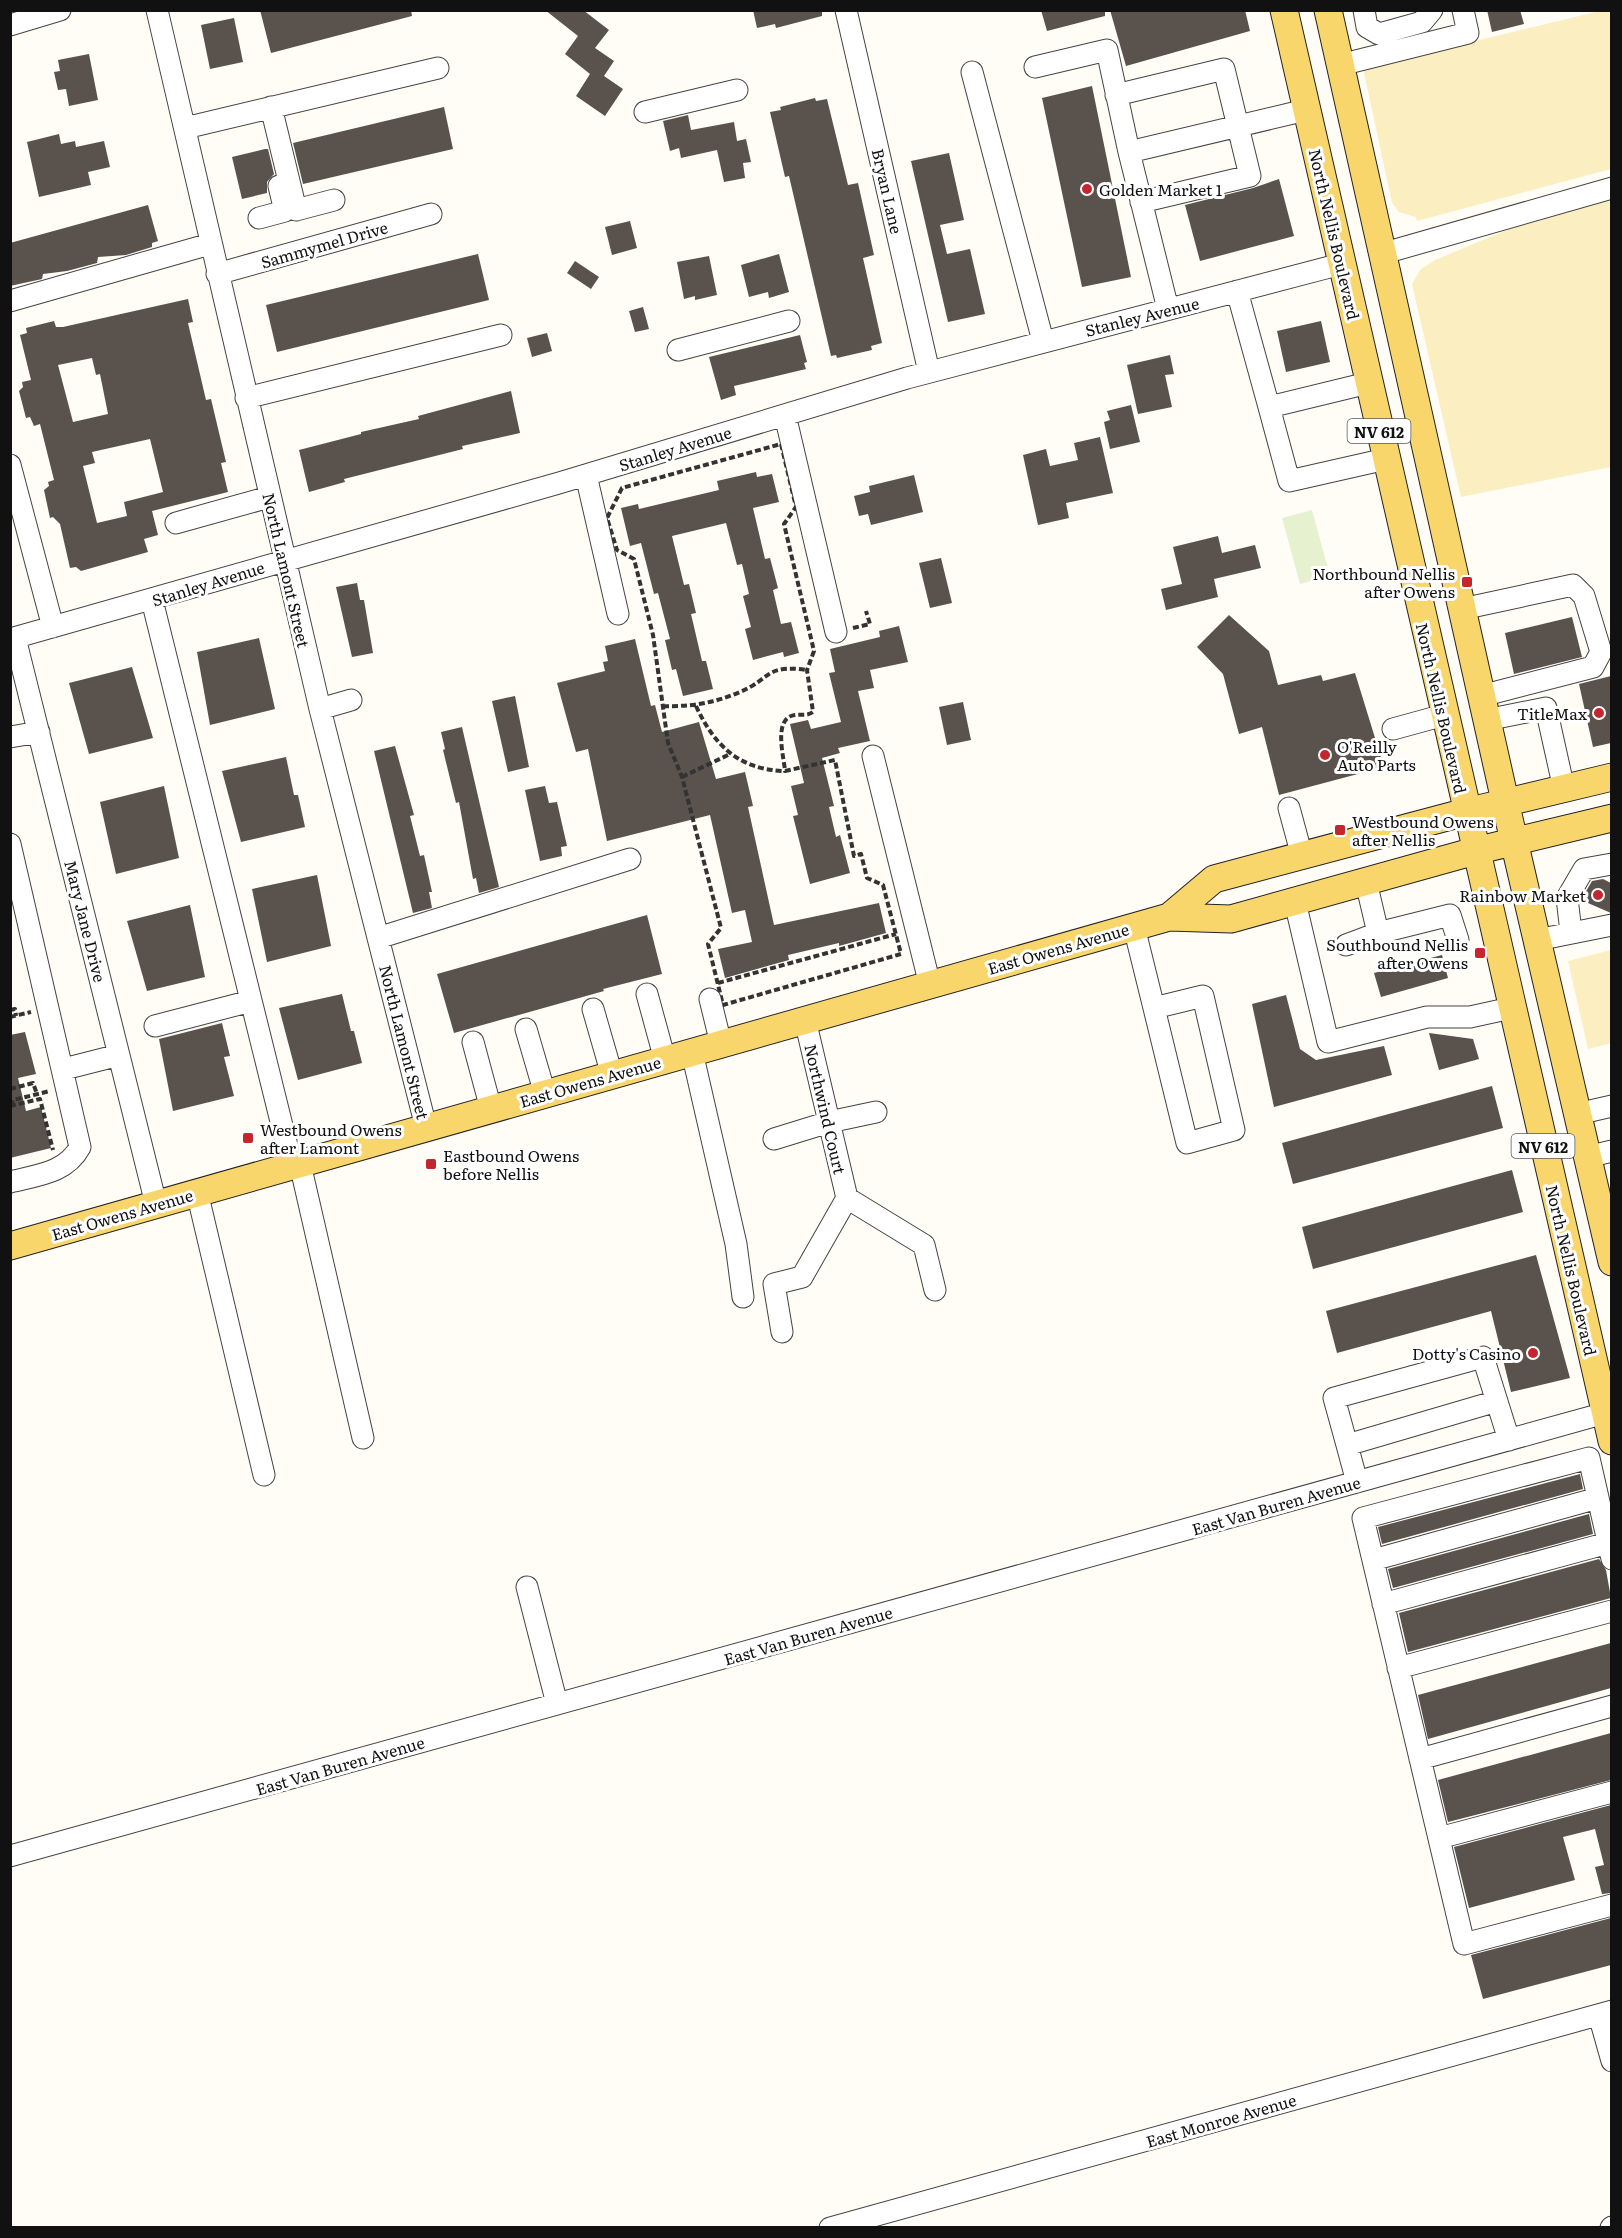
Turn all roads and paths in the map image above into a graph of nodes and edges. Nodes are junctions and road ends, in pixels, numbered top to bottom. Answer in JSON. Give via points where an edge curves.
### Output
{"nodes":[{"id":1,"x":60,"y":10,"type":"edge"},
{"id":2,"x":157,"y":10,"type":"edge"},
{"id":3,"x":846,"y":10,"type":"edge"},
{"id":4,"x":1284,"y":10,"type":"edge"},
{"id":5,"x":1432,"y":10,"type":"edge"},
{"id":6,"x":1463,"y":10,"type":"edge"},
{"id":7,"x":1364,"y":11,"type":"edge"},
{"id":8,"x":1329,"y":15,"type":"edge"},
{"id":9,"x":10,"y":25,"type":"edge"},
{"id":10,"x":1340,"y":65,"type":"junction"},
{"id":11,"x":1035,"y":66,"type":"dead end"},
{"id":12,"x":438,"y":68,"type":"dead end"},
{"id":13,"x":972,"y":72,"type":"dead end"},
{"id":14,"x":737,"y":90,"type":"dead end"},
{"id":15,"x":1116,"y":95,"type":"junction"},
{"id":16,"x":266,"y":109,"type":"junction"},
{"id":17,"x":1306,"y":110,"type":"junction"},
{"id":18,"x":645,"y":112,"type":"dead end"},
{"id":19,"x":1238,"y":126,"type":"junction"},
{"id":20,"x":185,"y":128,"type":"junction"},
{"id":21,"x":1129,"y":152,"type":"junction"},
{"id":22,"x":1611,"y":188,"type":"edge"},
{"id":23,"x":334,"y":200,"type":"dead end"},
{"id":24,"x":1141,"y":202,"type":"junction"},
{"id":25,"x":431,"y":214,"type":"dead end"},
{"id":26,"x":259,"y":218,"type":"dead end"},
{"id":27,"x":210,"y":244,"type":"junction"},
{"id":28,"x":1381,"y":254,"type":"junction"},
{"id":29,"x":1341,"y":264,"type":"junction"},
{"id":30,"x":217,"y":274,"type":"junction"},
{"id":31,"x":1237,"y":291,"type":"junction"},
{"id":32,"x":10,"y":301,"type":"edge"},
{"id":33,"x":1168,"y":309,"type":"junction"},
{"id":34,"x":789,"y":321,"type":"dead end"},
{"id":35,"x":501,"y":335,"type":"dead end"},
{"id":36,"x":1043,"y":341,"type":"junction"},
{"id":37,"x":678,"y":350,"type":"dead end"},
{"id":38,"x":929,"y":372,"type":"junction"},
{"id":39,"x":1368,"y":383,"type":"junction"},
{"id":40,"x":246,"y":398,"type":"junction"},
{"id":41,"x":1269,"y":407,"type":"junction"},
{"id":42,"x":785,"y":415,"type":"junction"},
{"id":43,"x":1386,"y":459,"type":"junction"},
{"id":44,"x":10,"y":465,"type":"edge"},
{"id":45,"x":586,"y":475,"type":"junction"},
{"id":46,"x":269,"y":497,"type":"junction"},
{"id":47,"x":176,"y":523,"type":"dead end"},
{"id":48,"x":284,"y":560,"type":"junction"},
{"id":49,"x":153,"y":600,"type":"junction"},
{"id":50,"x":1461,"y":609,"type":"junction"},
{"id":51,"x":618,"y":614,"type":"dead end"},
{"id":52,"x":53,"y":627,"type":"junction"},
{"id":53,"x":836,"y":632,"type":"dead end"},
{"id":54,"x":13,"y":638,"type":"edge"},
{"id":55,"x":807,"y":670,"type":"junction"},
{"id":56,"x":351,"y":700,"type":"dead end"},
{"id":57,"x":663,"y":706,"type":"junction"},
{"id":58,"x":696,"y":706,"type":"junction"},
{"id":59,"x":1484,"y":708,"type":"junction"},
{"id":60,"x":320,"y":710,"type":"junction"},
{"id":61,"x":1444,"y":716,"type":"junction"},
{"id":62,"x":1393,"y":729,"type":"dead end"},
{"id":63,"x":39,"y":732,"type":"junction"},
{"id":64,"x":10,"y":737,"type":"edge"},
{"id":65,"x":728,"y":755,"type":"junction"},
{"id":66,"x":873,"y":756,"type":"dead end"},
{"id":67,"x":785,"y":771,"type":"junction"},
{"id":68,"x":682,"y":777,"type":"junction"},
{"id":69,"x":1611,"y":777,"type":"edge"},
{"id":70,"x":1564,"y":789,"type":"junction"},
{"id":71,"x":1505,"y":803,"type":"junction"},
{"id":72,"x":1289,"y":808,"type":"dead end"},
{"id":73,"x":1466,"y":812,"type":"junction"},
{"id":74,"x":1611,"y":818,"type":"edge"},
{"id":75,"x":1514,"y":841,"type":"junction"},
{"id":76,"x":10,"y":844,"type":"edge"},
{"id":77,"x":1475,"y":851,"type":"junction"},
{"id":78,"x":1302,"y":856,"type":"junction"},
{"id":79,"x":630,"y":859,"type":"dead end"},
{"id":80,"x":1611,"y":864,"type":"edge"},
{"id":81,"x":1366,"y":882,"type":"junction"},
{"id":82,"x":1295,"y":902,"type":"junction"},
{"id":83,"x":1169,"y":916,"type":"junction"},
{"id":84,"x":1611,"y":925,"type":"edge"},
{"id":85,"x":1134,"y":927,"type":"junction"},
{"id":86,"x":1571,"y":932,"type":"junction"},
{"id":87,"x":1378,"y":933,"type":"junction"},
{"id":88,"x":896,"y":934,"type":"junction"},
{"id":89,"x":378,"y":938,"type":"junction"},
{"id":90,"x":1458,"y":940,"type":"dead end"},
{"id":91,"x":1537,"y":940,"type":"junction"},
{"id":92,"x":1346,"y":945,"type":"dead end"},
{"id":93,"x":930,"y":985,"type":"junction"},
{"id":94,"x":714,"y":991,"type":"junction"},
{"id":95,"x":647,"y":994,"type":"dead end"},
{"id":96,"x":251,"y":1001,"type":"junction"},
{"id":97,"x":593,"y":1008,"type":"dead end"},
{"id":98,"x":1154,"y":1008,"type":"junction"},
{"id":99,"x":1511,"y":1008,"type":"junction"},
{"id":100,"x":10,"y":1010,"type":"edge"},
{"id":101,"x":16,"y":1016,"type":"dead end"},
{"id":102,"x":805,"y":1020,"type":"junction"},
{"id":103,"x":155,"y":1026,"type":"dead end"},
{"id":104,"x":526,"y":1029,"type":"dead end"},
{"id":105,"x":473,"y":1042,"type":"dead end"},
{"id":106,"x":721,"y":1044,"type":"junction"},
{"id":107,"x":692,"y":1052,"type":"junction"},
{"id":108,"x":119,"y":1055,"type":"junction"},
{"id":109,"x":665,"y":1060,"type":"junction"},
{"id":110,"x":612,"y":1075,"type":"junction"},
{"id":111,"x":66,"y":1078,"type":"junction"},
{"id":112,"x":10,"y":1089,"type":"edge"},
{"id":113,"x":36,"y":1094,"type":"junction"},
{"id":114,"x":544,"y":1094,"type":"junction"},
{"id":115,"x":11,"y":1106,"type":"edge"},
{"id":116,"x":1611,"y":1106,"type":"edge"},
{"id":117,"x":491,"y":1109,"type":"junction"},
{"id":118,"x":876,"y":1112,"type":"dead end"},
{"id":119,"x":1577,"y":1114,"type":"junction"},
{"id":120,"x":829,"y":1122,"type":"junction"},
{"id":121,"x":426,"y":1127,"type":"junction"},
{"id":122,"x":774,"y":1139,"type":"dead end"},
{"id":123,"x":1599,"y":1154,"type":"edge"},
{"id":124,"x":53,"y":1156,"type":"dead end"},
{"id":125,"x":296,"y":1165,"type":"junction"},
{"id":126,"x":10,"y":1182,"type":"edge"},
{"id":127,"x":197,"y":1192,"type":"junction"},
{"id":128,"x":847,"y":1198,"type":"junction"},
{"id":129,"x":156,"y":1204,"type":"junction"},
{"id":130,"x":1605,"y":1208,"type":"edge"},
{"id":131,"x":10,"y":1245,"type":"edge"},
{"id":132,"x":1611,"y":1262,"type":"edge"},
{"id":133,"x":935,"y":1290,"type":"dead end"},
{"id":134,"x":743,"y":1298,"type":"dead end"},
{"id":135,"x":782,"y":1332,"type":"dead end"},
{"id":136,"x":1497,"y":1401,"type":"junction"},
{"id":137,"x":1608,"y":1414,"type":"edge"},
{"id":138,"x":363,"y":1438,"type":"dead end"},
{"id":139,"x":1509,"y":1440,"type":"junction"},
{"id":140,"x":1611,"y":1441,"type":"edge"},
{"id":141,"x":1347,"y":1445,"type":"junction"},
{"id":142,"x":264,"y":1475,"type":"dead end"},
{"id":143,"x":1357,"y":1482,"type":"junction"},
{"id":144,"x":1598,"y":1498,"type":"junction"},
{"id":145,"x":1610,"y":1551,"type":"edge"},
{"id":146,"x":1372,"y":1560,"type":"junction"},
{"id":147,"x":527,"y":1587,"type":"dead end"},
{"id":148,"x":1383,"y":1604,"type":"junction"},
{"id":149,"x":1611,"y":1611,"type":"edge"},
{"id":150,"x":1398,"y":1668,"type":"junction"},
{"id":151,"x":557,"y":1704,"type":"junction"},
{"id":152,"x":1611,"y":1706,"type":"edge"},
{"id":153,"x":1420,"y":1759,"type":"junction"},
{"id":154,"x":1611,"y":1792,"type":"edge"},
{"id":155,"x":1439,"y":1838,"type":"junction"},
{"id":156,"x":10,"y":1856,"type":"edge"},
{"id":157,"x":1611,"y":1905,"type":"edge"},
{"id":158,"x":1605,"y":2013,"type":"edge"},
{"id":159,"x":1611,"y":2061,"type":"edge"},
{"id":160,"x":830,"y":2228,"type":"edge"}],
"edges":[{"from":1,"to":9,"type":"street"},
{"from":2,"to":20,"type":"street","name":"North Lamont Street"},
{"from":3,"to":38,"type":"street","name":"Bryan Lane"},
{"from":4,"to":17,"type":"main road","name":"North Nellis Boulevard","number":"NV 612"},
{"from":5,"to":7,"type":"street","via":[[1422,22],[1379,34],[1367,27]]},
{"from":6,"to":10,"type":"street","via":[[1468,33]]},
{"from":7,"to":8,"type":"street"},
{"from":8,"to":10,"type":"main road","number":"NV 612"},
{"from":10,"to":28,"type":"main road","number":"NV 612"},
{"from":11,"to":15,"type":"street","via":[[1107,50]]},
{"from":12,"to":16,"type":"street"},
{"from":13,"to":36,"type":"street"},
{"from":14,"to":18,"type":"street"},
{"from":15,"to":19,"type":"street","via":[[1224,69]]},
{"from":15,"to":21,"type":"street"},
{"from":16,"to":20,"type":"street"},
{"from":16,"to":23,"type":"street","via":[[296,210]]},
{"from":16,"to":26,"type":"street","via":[[285,211]]},
{"from":17,"to":19,"type":"street"},
{"from":17,"to":29,"type":"main road","name":"North Nellis Boulevard","number":"NV 612"},
{"from":19,"to":21,"type":"street"},
{"from":19,"to":24,"type":"street","via":[[1250,176]]},
{"from":20,"to":27,"type":"street","name":"North Lamont Street"},
{"from":21,"to":24,"type":"street"},
{"from":22,"to":28,"type":"street"},
{"from":24,"to":33,"type":"street"},
{"from":25,"to":30,"type":"street","name":"Sammymel Drive"},
{"from":27,"to":30,"type":"street","name":"North Lamont Street"},
{"from":27,"to":32,"type":"street"},
{"from":28,"to":50,"type":"main road","number":"NV 612"},
{"from":29,"to":31,"type":"street","name":"Stanley Avenue"},
{"from":29,"to":39,"type":"main road","name":"North Nellis Boulevard","number":"NV 612"},
{"from":30,"to":40,"type":"street","name":"North Lamont Street"},
{"from":31,"to":33,"type":"street","name":"Stanley Avenue"},
{"from":31,"to":41,"type":"street"},
{"from":33,"to":36,"type":"street","name":"Stanley Avenue"},
{"from":34,"to":37,"type":"street"},
{"from":35,"to":40,"type":"street"},
{"from":36,"to":38,"type":"street","name":"Stanley Avenue"},
{"from":38,"to":42,"type":"street","name":"Stanley Avenue"},
{"from":39,"to":41,"type":"street"},
{"from":39,"to":43,"type":"main road","name":"North Nellis Boulevard","number":"NV 612"},
{"from":40,"to":46,"type":"street","name":"North Lamont Street"},
{"from":41,"to":43,"type":"street","via":[[1289,481]]},
{"from":42,"to":45,"type":"street","name":"Stanley Avenue"},
{"from":42,"to":53,"type":"street"},
{"from":43,"to":61,"type":"main road","name":"North Nellis Boulevard","number":"NV 612"},
{"from":44,"to":52,"type":"street"},
{"from":45,"to":48,"type":"street","name":"Stanley Avenue"},
{"from":45,"to":51,"type":"street"},
{"from":46,"to":47,"type":"street"},
{"from":46,"to":48,"type":"street","name":"North Lamont Street"},
{"from":48,"to":49,"type":"street","name":"Stanley Avenue"},
{"from":48,"to":60,"type":"street","name":"North Lamont Street"},
{"from":49,"to":52,"type":"street","name":"Stanley Avenue"},
{"from":49,"to":96,"type":"street"},
{"from":50,"to":59,"type":"main road","number":"NV 612"},
{"from":50,"to":59,"type":"street","via":[[1573,585],[1584,596],[1600,652],[1593,666]]},
{"from":52,"to":54,"type":"street","name":"Stanley Avenue"},
{"from":54,"to":63,"type":"street","name":"Mary Jane Drive"},
{"from":55,"to":57,"type":"path","via":[[814,651],[784,524],[796,507],[782,444],[622,488],[608,518],[617,550],[634,559],[653,635]]},
{"from":55,"to":58,"type":"path","via":[[772,670],[741,692]]},
{"from":55,"to":67,"type":"path","via":[[813,712],[785,721],[781,732]]},
{"from":56,"to":60,"type":"street"},
{"from":57,"to":58,"type":"path"},
{"from":57,"to":68,"type":"path","via":[[668,743]]},
{"from":58,"to":65,"type":"path"},
{"from":59,"to":70,"type":"street","via":[[1546,708]]},
{"from":59,"to":71,"type":"main road","number":"NV 612"},
{"from":60,"to":89,"type":"street","name":"North Lamont Street"},
{"from":61,"to":62,"type":"street"},
{"from":61,"to":73,"type":"main road","name":"North Nellis Boulevard","number":"NV 612"},
{"from":63,"to":64,"type":"street"},
{"from":63,"to":108,"type":"street","name":"Mary Jane Drive"},
{"from":65,"to":67,"type":"path"},
{"from":65,"to":68,"type":"path"},
{"from":66,"to":93,"type":"street"},
{"from":67,"to":88,"type":"path","via":[[835,760],[854,856],[861,854],[867,878],[883,885]]},
{"from":68,"to":94,"type":"path","via":[[721,928],[708,944]]},
{"from":69,"to":70,"type":"main road","name":"East Owens Avenue"},
{"from":70,"to":71,"type":"main road","name":"East Owens Avenue"},
{"from":71,"to":73,"type":"main road","name":"East Owens Avenue"},
{"from":71,"to":75,"type":"main road","number":"NV 612"},
{"from":72,"to":78,"type":"street"},
{"from":73,"to":77,"type":"main road","name":"North Nellis Boulevard","number":"NV 612"},
{"from":73,"to":78,"type":"main road","name":"East Owens Avenue"},
{"from":74,"to":75,"type":"main road","name":"East Owens Avenue"},
{"from":75,"to":77,"type":"main road","name":"East Owens Avenue"},
{"from":75,"to":91,"type":"main road","number":"NV 612"},
{"from":76,"to":111,"type":"street"},
{"from":77,"to":81,"type":"main road","name":"East Owens Avenue"},
{"from":77,"to":99,"type":"main road","name":"North Nellis Boulevard","number":"NV 612"},
{"from":78,"to":83,"type":"main road","name":"East Owens Avenue","via":[[1214,879]]},
{"from":79,"to":89,"type":"street"},
{"from":80,"to":86,"type":"street","via":[[1584,868],[1567,898]]},
{"from":81,"to":82,"type":"main road","name":"East Owens Avenue"},
{"from":81,"to":87,"type":"street"},
{"from":82,"to":83,"type":"main road","name":"East Owens Avenue","via":[[1230,919]]},
{"from":82,"to":99,"type":"street","via":[[1328,1042],[1427,1017],[1470,1017]]},
{"from":83,"to":85,"type":"main road","name":"East Owens Avenue"},
{"from":84,"to":86,"type":"street"},
{"from":85,"to":93,"type":"main road","name":"East Owens Avenue"},
{"from":85,"to":98,"type":"street"},
{"from":86,"to":91,"type":"street"},
{"from":87,"to":90,"type":"street","via":[[1450,915]]},
{"from":87,"to":92,"type":"street"},
{"from":88,"to":94,"type":"path"},
{"from":88,"to":94,"type":"path","via":[[901,954],[723,1005]]},
{"from":89,"to":121,"type":"street","name":"North Lamont Street"},
{"from":91,"to":119,"type":"main road","number":"NV 612"},
{"from":93,"to":102,"type":"main road","name":"East Owens Avenue"},
{"from":94,"to":106,"type":"street"},
{"from":95,"to":109,"type":"street"},
{"from":96,"to":103,"type":"street"},
{"from":96,"to":125,"type":"street"},
{"from":97,"to":110,"type":"street"},
{"from":98,"to":98,"type":"street","via":[[1203,996],[1234,1130],[1187,1143]]},
{"from":99,"to":137,"type":"main road","name":"North Nellis Boulevard","number":"NV 612"},
{"from":100,"to":101,"type":"path","via":[[15,1009]]},
{"from":102,"to":106,"type":"main road","name":"East Owens Avenue"},
{"from":102,"to":120,"type":"street","name":"Northwind Court"},
{"from":104,"to":114,"type":"street"},
{"from":105,"to":117,"type":"street"},
{"from":106,"to":107,"type":"main road","name":"East Owens Avenue"},
{"from":107,"to":109,"type":"main road","name":"East Owens Avenue"},
{"from":107,"to":134,"type":"street","via":[[736,1244]]},
{"from":108,"to":111,"type":"street"},
{"from":108,"to":129,"type":"street","name":"Mary Jane Drive"},
{"from":109,"to":110,"type":"main road","name":"East Owens Avenue"},
{"from":110,"to":114,"type":"main road","name":"East Owens Avenue"},
{"from":111,"to":113,"type":"path"},
{"from":111,"to":126,"type":"street","via":[[80,1147],[72,1161],[55,1170]]},
{"from":112,"to":113,"type":"path","via":[[33,1083]]},
{"from":113,"to":115,"type":"path","via":[[13,1100]]},
{"from":114,"to":117,"type":"main road","name":"East Owens Avenue"},
{"from":115,"to":124,"type":"path","via":[[40,1099]]},
{"from":116,"to":119,"type":"street"},
{"from":117,"to":121,"type":"main road","name":"East Owens Avenue"},
{"from":118,"to":120,"type":"street"},
{"from":119,"to":123,"type":"main road","number":"NV 612"},
{"from":120,"to":122,"type":"street"},
{"from":120,"to":128,"type":"street","name":"Northwind Court"},
{"from":121,"to":125,"type":"main road","name":"East Owens Avenue"},
{"from":123,"to":130,"type":"main road","number":"NV 612"},
{"from":125,"to":127,"type":"main road","name":"East Owens Avenue"},
{"from":125,"to":138,"type":"street"},
{"from":127,"to":129,"type":"main road","name":"East Owens Avenue"},
{"from":127,"to":142,"type":"street"},
{"from":128,"to":133,"type":"street","via":[[924,1245]]},
{"from":128,"to":135,"type":"street","via":[[802,1277],[774,1284]]},
{"from":129,"to":131,"type":"main road","name":"East Owens Avenue"},
{"from":130,"to":132,"type":"main road","number":"NV 612"},
{"from":136,"to":139,"type":"street"},
{"from":136,"to":141,"type":"street"},
{"from":136,"to":141,"type":"street","via":[[1483,1357],[1334,1398]]},
{"from":137,"to":139,"type":"street","name":"East Van Buren Avenue"},
{"from":137,"to":140,"type":"main road","name":"North Nellis Boulevard","number":"NV 612"},
{"from":139,"to":143,"type":"street","name":"East Van Buren Avenue"},
{"from":141,"to":143,"type":"street"},
{"from":143,"to":151,"type":"street","name":"East Van Buren Avenue"},
{"from":144,"to":145,"type":"street"},
{"from":144,"to":146,"type":"street"},
{"from":144,"to":146,"type":"street","via":[[1589,1458],[1363,1518]]},
{"from":145,"to":148,"type":"street"},
{"from":146,"to":148,"type":"street"},
{"from":147,"to":151,"type":"street"},
{"from":148,"to":150,"type":"street"},
{"from":149,"to":150,"type":"street"},
{"from":150,"to":153,"type":"street"},
{"from":151,"to":156,"type":"street","name":"East Van Buren Avenue"},
{"from":152,"to":153,"type":"street"},
{"from":153,"to":155,"type":"street"},
{"from":154,"to":155,"type":"street"},
{"from":155,"to":157,"type":"street","via":[[1464,1944]]},
{"from":158,"to":159,"type":"street"},
{"from":158,"to":160,"type":"street","name":"East Monroe Avenue"}]}
